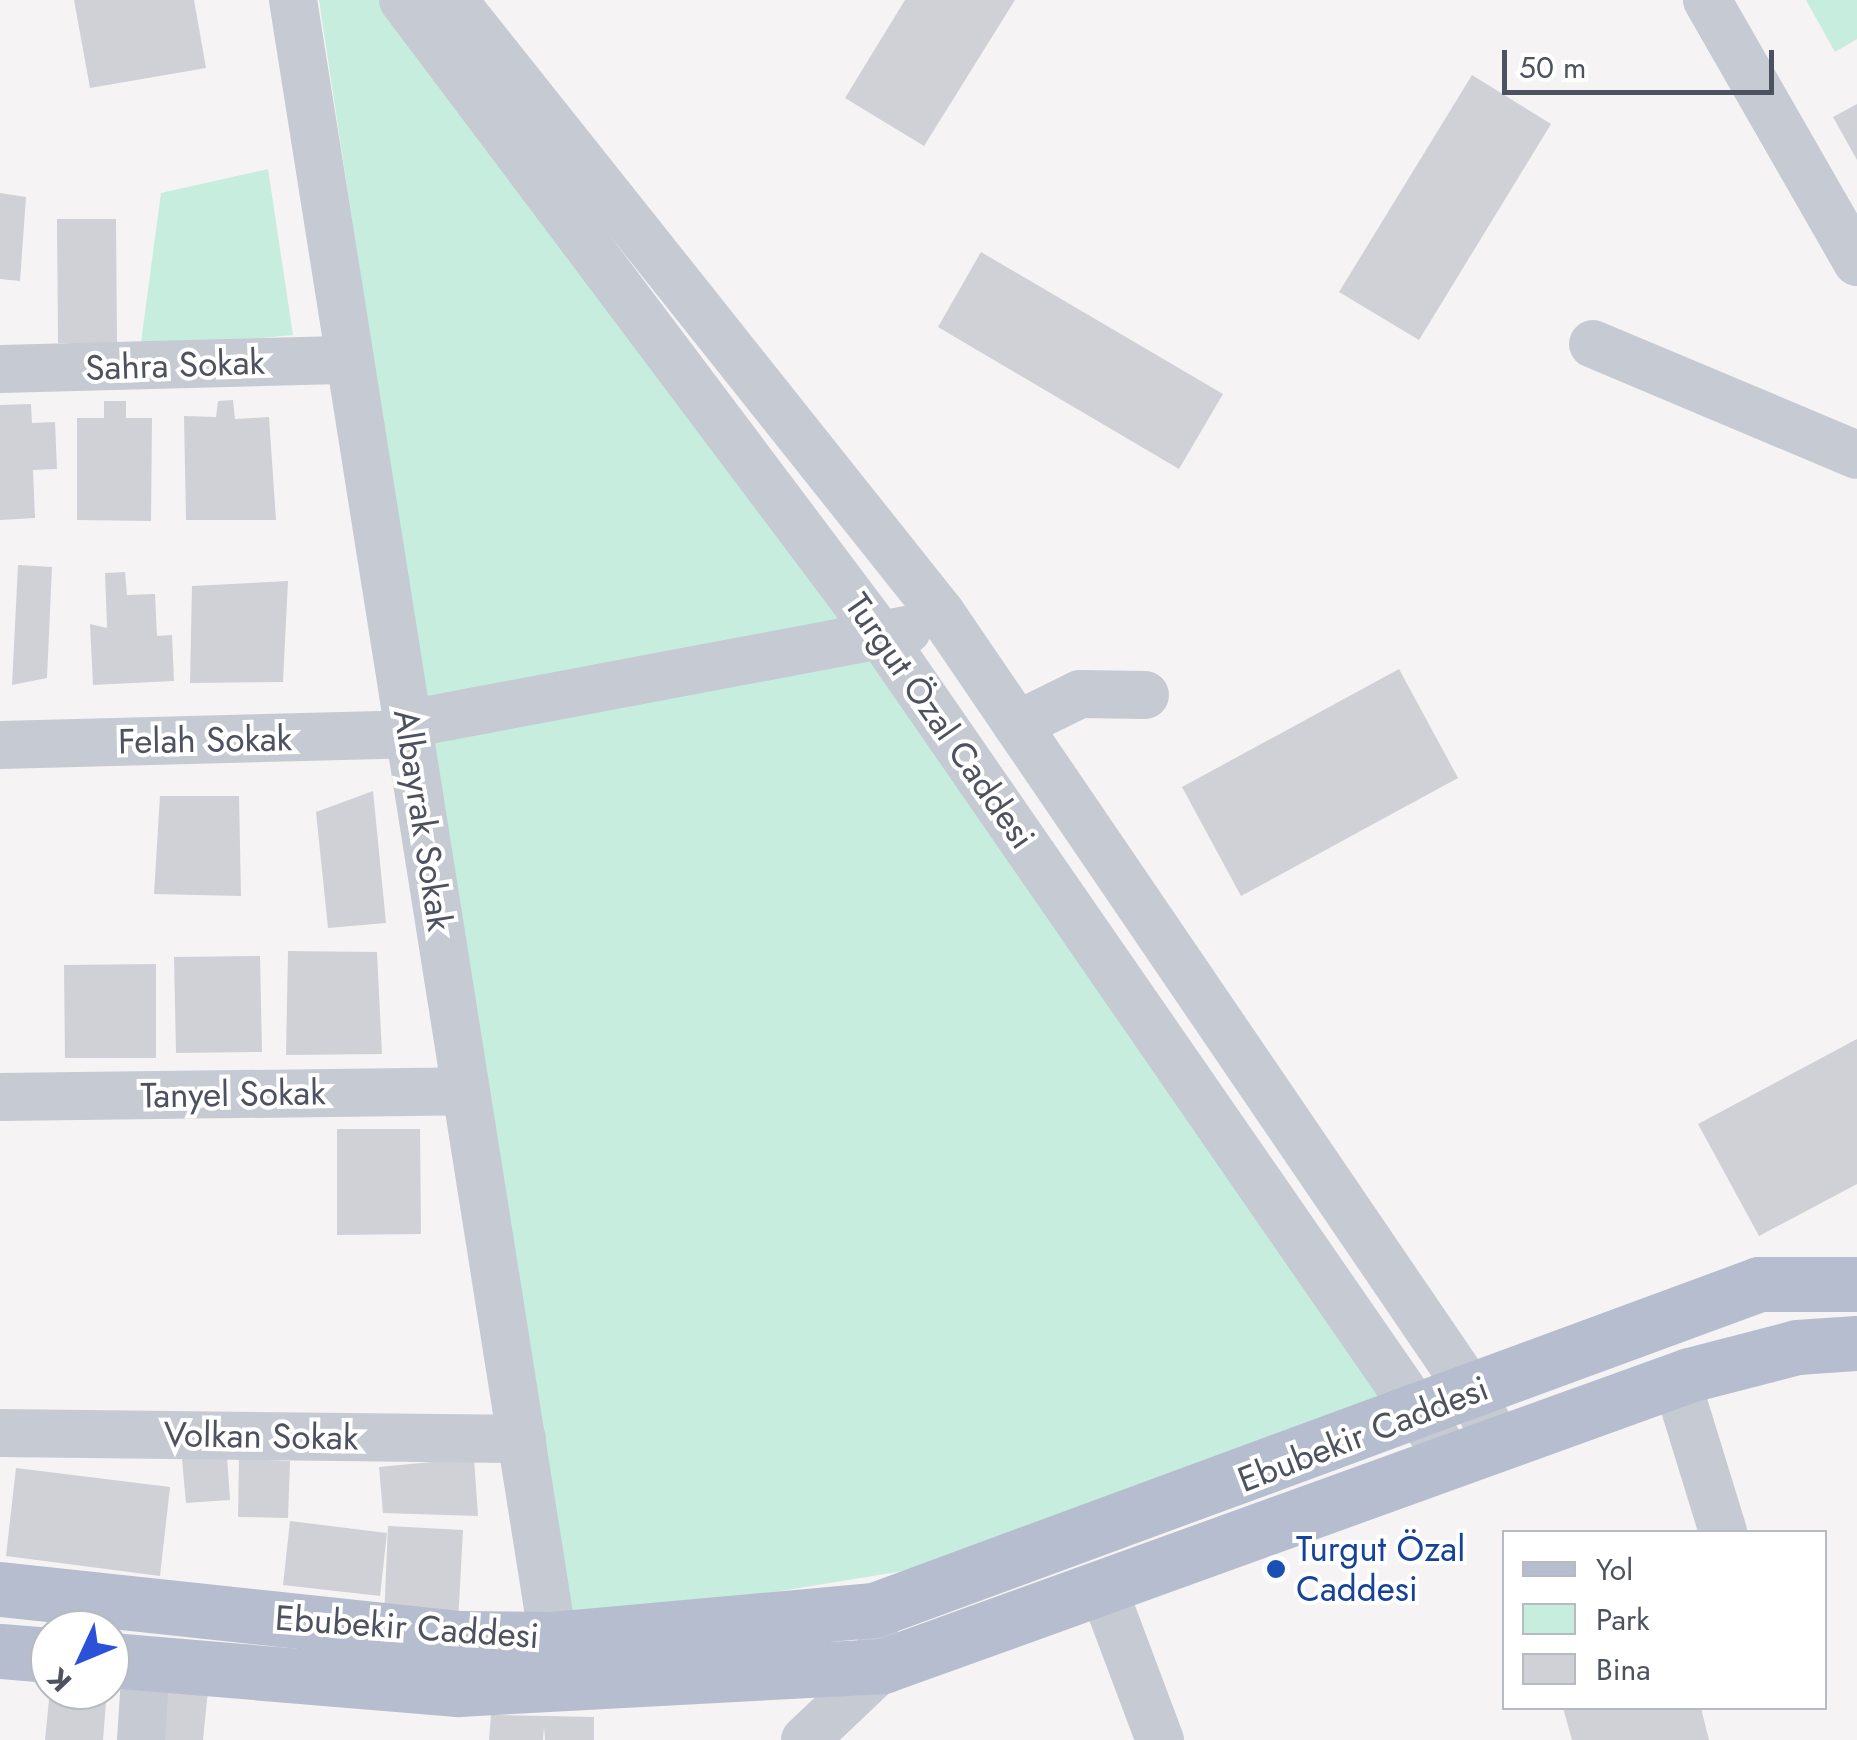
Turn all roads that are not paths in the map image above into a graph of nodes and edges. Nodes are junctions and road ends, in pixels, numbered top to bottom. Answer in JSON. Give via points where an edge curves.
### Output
{"nodes":[{"id":1,"x":294,"y":0,"type":"edge"},
{"id":2,"x":403,"y":0,"type":"edge"},
{"id":3,"x":453,"y":0,"type":"edge"},
{"id":4,"x":1707,"y":0,"type":"edge"},
{"id":5,"x":1857,"y":262,"type":"edge"},
{"id":6,"x":1593,"y":344,"type":"dead end"},
{"id":7,"x":350,"y":360,"type":"junction"},
{"id":8,"x":0,"y":370,"type":"edge"},
{"id":9,"x":1857,"y":455,"type":"edge"},
{"id":10,"x":942,"y":613,"type":"junction"},
{"id":11,"x":884,"y":640,"type":"junction"},
{"id":12,"x":1145,"y":694,"type":"dead end"},
{"id":13,"x":1017,"y":724,"type":"junction"},
{"id":14,"x":409,"y":729,"type":"junction"},
{"id":15,"x":0,"y":745,"type":"edge"},
{"id":16,"x":466,"y":1091,"type":"junction"},
{"id":17,"x":0,"y":1096,"type":"edge"},
{"id":18,"x":1857,"y":1284,"type":"edge"},
{"id":19,"x":1857,"y":1343,"type":"edge"},
{"id":20,"x":1676,"y":1379,"type":"junction"},
{"id":21,"x":1447,"y":1402,"type":"junction"},
{"id":22,"x":0,"y":1433,"type":"edge"},
{"id":23,"x":522,"y":1440,"type":"junction"},
{"id":24,"x":1474,"y":1452,"type":"junction"},
{"id":25,"x":1722,"y":1530,"type":"edge"},
{"id":26,"x":1102,"y":1586,"type":"junction"},
{"id":27,"x":0,"y":1590,"type":"edge"},
{"id":28,"x":874,"y":1610,"type":"junction"},
{"id":29,"x":553,"y":1639,"type":"junction"},
{"id":30,"x":0,"y":1651,"type":"edge"},
{"id":31,"x":30,"y":1653,"type":"edge"},
{"id":32,"x":130,"y":1661,"type":"edge"},
{"id":33,"x":883,"y":1666,"type":"junction"},
{"id":34,"x":130,"y":1672,"type":"edge"},
{"id":35,"x":142,"y":1740,"type":"edge"},
{"id":36,"x":805,"y":1740,"type":"edge"},
{"id":37,"x":1160,"y":1740,"type":"edge"}],
"edges":[{"from":1,"to":7,"type":"street","name":"Albayrak Sokak"},
{"from":2,"to":11,"type":"street","name":"Turgut Özal Caddesi"},
{"from":3,"to":10,"type":"street","name":"Turgut Özal Caddesi"},
{"from":4,"to":5,"type":"street"},
{"from":6,"to":9,"type":"street"},
{"from":7,"to":8,"type":"street","name":"Sahra Sokak"},
{"from":7,"to":14,"type":"street","name":"Albayrak Sokak"},
{"from":10,"to":11,"type":"street","name":"Felah Sokak"},
{"from":10,"to":13,"type":"street","name":"Turgut Özal Caddesi"},
{"from":11,"to":14,"type":"street","name":"Felah Sokak"},
{"from":11,"to":21,"type":"street","name":"Turgut Özal Caddesi"},
{"from":12,"to":13,"type":"street","via":[[1080,694]]},
{"from":13,"to":21,"type":"street","name":"Turgut Özal Caddesi"},
{"from":14,"to":15,"type":"street","name":"Felah Sokak"},
{"from":14,"to":16,"type":"street","name":"Albayrak Sokak"},
{"from":16,"to":17,"type":"street","name":"Tanyel Sokak"},
{"from":16,"to":23,"type":"street","name":"Albayrak Sokak"},
{"from":18,"to":21,"type":"main road","name":"Ebubekir Caddesi","via":[[1759,1284]]},
{"from":19,"to":20,"type":"main road","name":"Ebubekir Caddesi","via":[[1798,1347]]},
{"from":20,"to":24,"type":"main road","name":"Ebubekir Caddesi"},
{"from":20,"to":25,"type":"street"},
{"from":21,"to":24,"type":"street","name":"Turgut Özal Caddesi"},
{"from":21,"to":28,"type":"main road","name":"Ebubekir Caddesi"},
{"from":22,"to":23,"type":"street","name":"Volkan Sokak"},
{"from":23,"to":29,"type":"street","name":"Albayrak Sokak"},
{"from":24,"to":26,"type":"main road","name":"Ebubekir Caddesi"},
{"from":26,"to":33,"type":"main road","name":"Ebubekir Caddesi"},
{"from":26,"to":37,"type":"street"},
{"from":27,"to":29,"type":"main road","name":"Ebubekir Caddesi","via":[[457,1638]]},
{"from":28,"to":29,"type":"main road","name":"Ebubekir Caddesi"},
{"from":28,"to":33,"type":"street"},
{"from":30,"to":31,"type":"main road"},
{"from":32,"to":33,"type":"main road","name":"Ebubekir Caddesi","via":[[458,1689]]},
{"from":33,"to":36,"type":"street"},
{"from":34,"to":35,"type":"street"}]}
